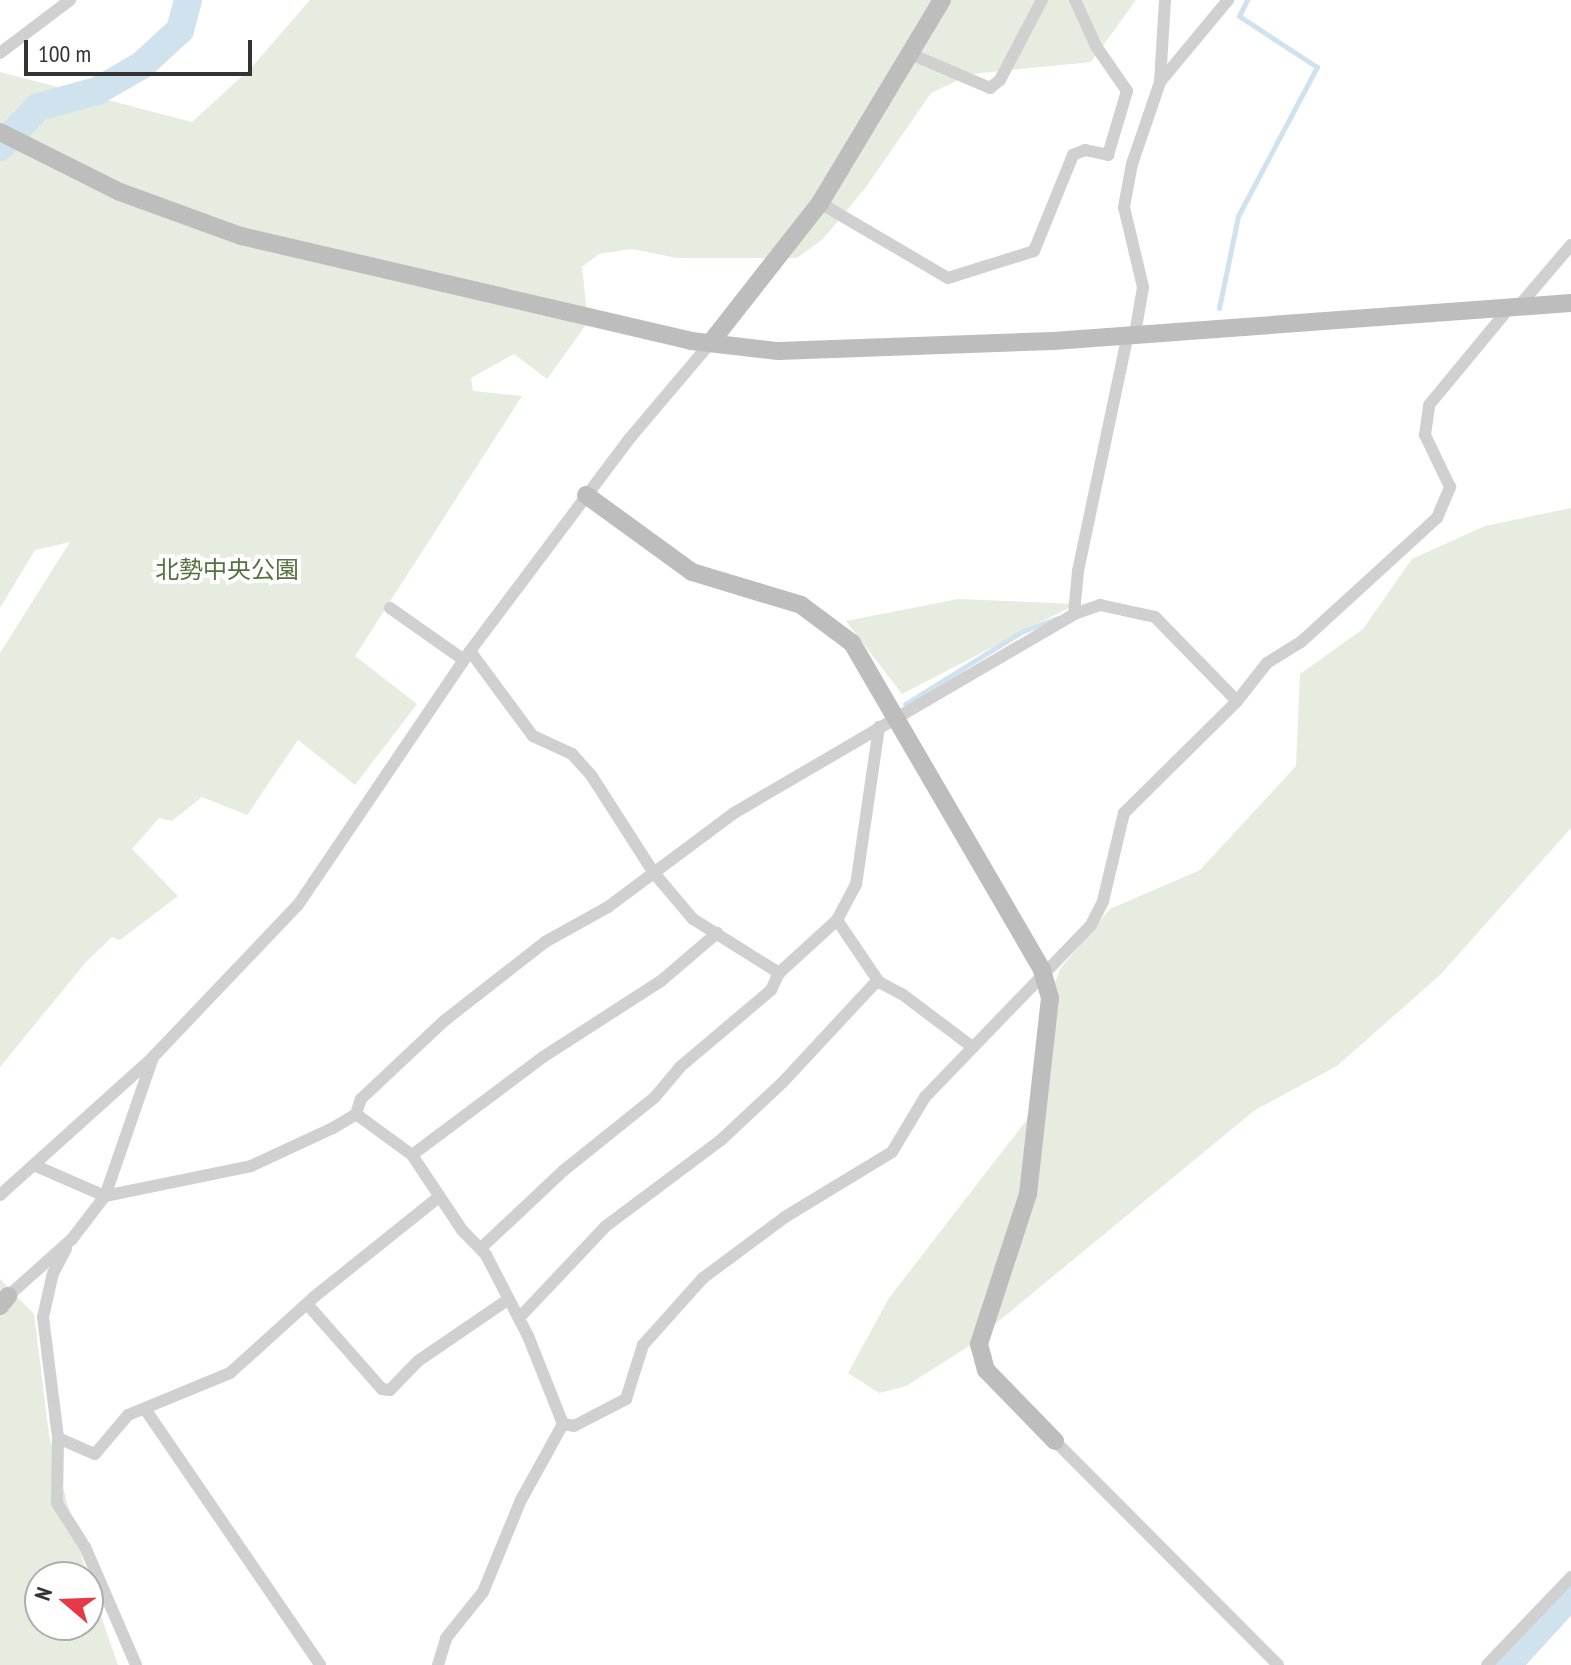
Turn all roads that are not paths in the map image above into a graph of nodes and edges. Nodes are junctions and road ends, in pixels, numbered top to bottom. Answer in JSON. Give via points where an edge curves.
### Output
{"nodes":[{"id":1,"x":70,"y":0,"type":"edge"},
{"id":2,"x":942,"y":0,"type":"edge"},
{"id":3,"x":1042,"y":0,"type":"edge"},
{"id":4,"x":1075,"y":0,"type":"edge"},
{"id":5,"x":1165,"y":0,"type":"edge"},
{"id":6,"x":1228,"y":0,"type":"edge"},
{"id":7,"x":0,"y":53,"type":"edge"},
{"id":8,"x":913,"y":55,"type":"junction"},
{"id":9,"x":1160,"y":82,"type":"junction"},
{"id":10,"x":0,"y":132,"type":"edge"},
{"id":11,"x":820,"y":203,"type":"junction"},
{"id":12,"x":1571,"y":245,"type":"edge"},
{"id":13,"x":1571,"y":303,"type":"edge"},
{"id":14,"x":1514,"y":307,"type":"junction"},
{"id":15,"x":1132,"y":334,"type":"junction"},
{"id":16,"x":711,"y":342,"type":"junction"},
{"id":17,"x":586,"y":495,"type":"junction"},
{"id":18,"x":390,"y":608,"type":"dead end"},
{"id":19,"x":1074,"y":614,"type":"junction"},
{"id":20,"x":467,"y":655,"type":"junction"},
{"id":21,"x":1237,"y":701,"type":"junction"},
{"id":22,"x":898,"y":716,"type":"junction"},
{"id":23,"x":879,"y":727,"type":"junction"},
{"id":24,"x":654,"y":873,"type":"junction"},
{"id":25,"x":837,"y":920,"type":"junction"},
{"id":26,"x":717,"y":933,"type":"junction"},
{"id":27,"x":1042,"y":970,"type":"junction"},
{"id":28,"x":779,"y":973,"type":"junction"},
{"id":29,"x":879,"y":982,"type":"junction"},
{"id":30,"x":971,"y":1046,"type":"junction"},
{"id":31,"x":153,"y":1057,"type":"junction"},
{"id":32,"x":356,"y":1114,"type":"junction"},
{"id":33,"x":412,"y":1155,"type":"junction"},
{"id":34,"x":36,"y":1166,"type":"junction"},
{"id":35,"x":0,"y":1195,"type":"edge"},
{"id":36,"x":105,"y":1196,"type":"junction"},
{"id":37,"x":439,"y":1197,"type":"junction"},
{"id":38,"x":72,"y":1239,"type":"junction"},
{"id":39,"x":481,"y":1248,"type":"junction"},
{"id":40,"x":509,"y":1299,"type":"junction"},
{"id":41,"x":4,"y":1301,"type":"edge"},
{"id":42,"x":307,"y":1304,"type":"junction"},
{"id":43,"x":519,"y":1318,"type":"junction"},
{"id":44,"x":145,"y":1409,"type":"junction"},
{"id":45,"x":563,"y":1424,"type":"junction"},
{"id":46,"x":58,"y":1438,"type":"junction"},
{"id":47,"x":1055,"y":1441,"type":"joint"},
{"id":48,"x":1571,"y":1577,"type":"edge"},
{"id":49,"x":136,"y":1665,"type":"edge"},
{"id":50,"x":320,"y":1665,"type":"edge"},
{"id":51,"x":438,"y":1665,"type":"edge"},
{"id":52,"x":1278,"y":1665,"type":"edge"},
{"id":53,"x":1487,"y":1665,"type":"edge"}],
"edges":[{"from":1,"to":7,"type":"street"},
{"from":2,"to":8,"type":"street"},
{"from":3,"to":8,"type":"street","via":[[1000,80],[990,88]]},
{"from":4,"to":11,"type":"street","via":[[1096,46],[1127,91],[1108,155],[1085,150],[1073,155],[1034,251],[948,278]]},
{"from":5,"to":9,"type":"street"},
{"from":6,"to":9,"type":"street"},
{"from":8,"to":11,"type":"street"},
{"from":9,"to":15,"type":"street","via":[[1124,196],[1143,287]]},
{"from":10,"to":16,"type":"street","via":[[120,192],[241,236],[476,294]]},
{"from":11,"to":16,"type":"street"},
{"from":12,"to":14,"type":"street"},
{"from":13,"to":14,"type":"street"},
{"from":14,"to":15,"type":"street"},
{"from":14,"to":21,"type":"street","via":[[1429,405],[1425,435],[1450,487],[1437,518],[1301,642],[1267,663]]},
{"from":15,"to":16,"type":"street","via":[[778,351]]},
{"from":15,"to":19,"type":"street","via":[[1078,571]]},
{"from":16,"to":17,"type":"street"},
{"from":17,"to":20,"type":"street"},
{"from":17,"to":22,"type":"street","via":[[692,572],[801,605],[828,621],[863,657]]},
{"from":18,"to":20,"type":"street"},
{"from":19,"to":21,"type":"street","via":[[1100,605],[1155,617]]},
{"from":19,"to":22,"type":"street"},
{"from":20,"to":24,"type":"street","via":[[533,736],[572,754],[591,775]]},
{"from":20,"to":31,"type":"street","via":[[298,905]]},
{"from":21,"to":27,"type":"street","via":[[1124,813],[1103,901],[1091,925]]},
{"from":22,"to":23,"type":"street"},
{"from":22,"to":27,"type":"street"},
{"from":23,"to":24,"type":"street","via":[[734,813]]},
{"from":23,"to":25,"type":"street","via":[[856,885]]},
{"from":24,"to":26,"type":"street","via":[[693,919]]},
{"from":24,"to":32,"type":"street","via":[[545,942],[444,1021],[361,1099]]},
{"from":25,"to":28,"type":"street"},
{"from":25,"to":29,"type":"street"},
{"from":26,"to":28,"type":"street"},
{"from":26,"to":33,"type":"street","via":[[661,981],[543,1057]]},
{"from":27,"to":30,"type":"street"},
{"from":27,"to":47,"type":"street","via":[[1050,998],[1028,1194],[979,1344],[992,1378]]},
{"from":28,"to":39,"type":"street","via":[[771,990]]},
{"from":29,"to":30,"type":"street"},
{"from":29,"to":43,"type":"street","via":[[721,1140],[606,1226]]},
{"from":30,"to":45,"type":"street","via":[[925,1097],[886,1158],[760,1234],[688,1292],[639,1351],[626,1399],[574,1426]]},
{"from":31,"to":34,"type":"street"},
{"from":31,"to":36,"type":"street"},
{"from":32,"to":33,"type":"street"},
{"from":32,"to":36,"type":"street","via":[[251,1166]]},
{"from":33,"to":37,"type":"street"},
{"from":34,"to":35,"type":"street"},
{"from":34,"to":36,"type":"street"},
{"from":36,"to":38,"type":"street"},
{"from":37,"to":39,"type":"street"},
{"from":37,"to":42,"type":"street"},
{"from":38,"to":41,"type":"street"},
{"from":38,"to":46,"type":"street","via":[[53,1273],[43,1317]]},
{"from":39,"to":40,"type":"street"},
{"from":40,"to":42,"type":"street","via":[[418,1361],[390,1390],[382,1389]]},
{"from":40,"to":43,"type":"street"},
{"from":42,"to":44,"type":"street","via":[[230,1373]]},
{"from":43,"to":45,"type":"street"},
{"from":44,"to":46,"type":"street","via":[[128,1415],[95,1454]]},
{"from":44,"to":50,"type":"street"},
{"from":45,"to":51,"type":"street","via":[[521,1500],[483,1592],[446,1638]]},
{"from":46,"to":49,"type":"street","via":[[57,1503],[85,1547]]},
{"from":47,"to":52,"type":"street"},
{"from":48,"to":53,"type":"street"}]}
